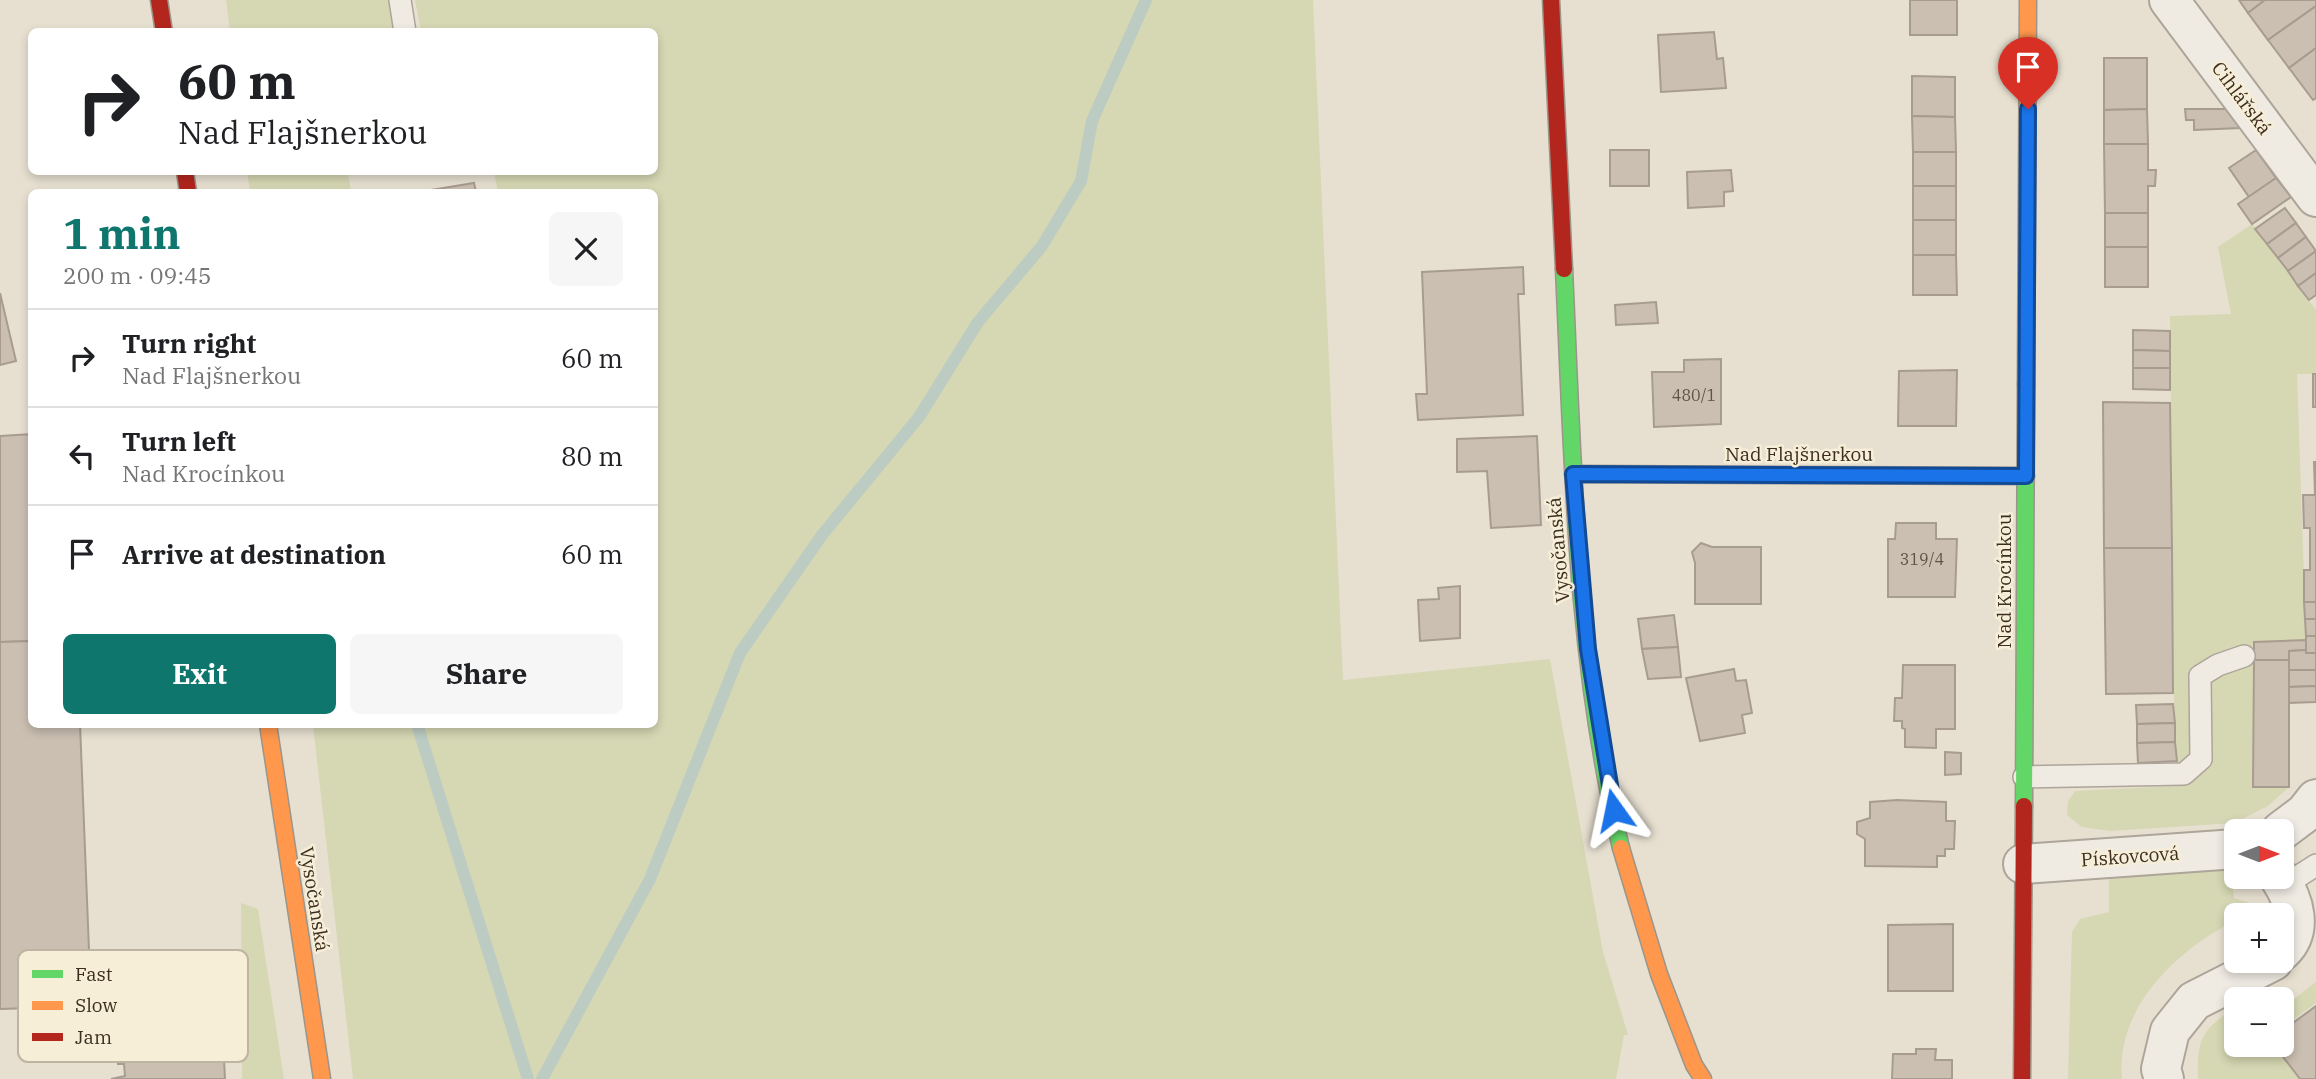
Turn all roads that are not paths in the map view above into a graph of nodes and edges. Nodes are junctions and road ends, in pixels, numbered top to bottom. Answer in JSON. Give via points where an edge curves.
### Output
{"nodes":[{"id":1,"x":159,"y":0,"type":"edge"},
{"id":2,"x":400,"y":0,"type":"edge"},
{"id":3,"x":1551,"y":0,"type":"edge"},
{"id":4,"x":2028,"y":0,"type":"edge"},
{"id":5,"x":2169,"y":0,"type":"edge"},
{"id":6,"x":163,"y":28,"type":"edge"},
{"id":7,"x":404,"y":28,"type":"edge"},
{"id":8,"x":2316,"y":197,"type":"edge"},
{"id":9,"x":1573,"y":474,"type":"junction"},
{"id":10,"x":2026,"y":476,"type":"junction"},
{"id":11,"x":2244,"y":656,"type":"dead end"},
{"id":12,"x":269,"y":728,"type":"edge"},
{"id":13,"x":2024,"y":777,"type":"junction"},
{"id":14,"x":2316,"y":799,"type":"edge"},
{"id":15,"x":2294,"y":821,"type":"edge"},
{"id":16,"x":2224,"y":850,"type":"edge"},
{"id":17,"x":2023,"y":864,"type":"junction"},
{"id":18,"x":2316,"y":865,"type":"edge"},
{"id":19,"x":2294,"y":875,"type":"edge"},
{"id":20,"x":2294,"y":911,"type":"edge"},
{"id":21,"x":2294,"y":928,"type":"edge"},
{"id":22,"x":2249,"y":973,"type":"edge"},
{"id":23,"x":1692,"y":1074,"type":"edge"},
{"id":24,"x":322,"y":1079,"type":"edge"},
{"id":25,"x":2022,"y":1079,"type":"edge"},
{"id":26,"x":2164,"y":1079,"type":"edge"}],
"edges":[{"from":1,"to":6,"type":"street"},
{"from":2,"to":7,"type":"lane"},
{"from":3,"to":9,"type":"street","name":"Vysočanská"},
{"from":4,"to":10,"type":"street","name":"Nad Krocínkou"},
{"from":5,"to":8,"type":"street","name":"Cihlářská"},
{"from":9,"to":10,"type":"street","name":"Nad Flajšnerkou"},
{"from":9,"to":23,"type":"street","name":"Vysočanská","via":[[1588,649],[1607,777],[1629,879]]},
{"from":10,"to":13,"type":"street","name":"Nad Krocínkou"},
{"from":11,"to":13,"type":"lane","via":[[2200,676],[2201,759],[2184,774]]},
{"from":12,"to":24,"type":"street","name":"Vysočanská"},
{"from":13,"to":17,"type":"street","name":"Nad Krocínkou"},
{"from":14,"to":15,"type":"street"},
{"from":16,"to":17,"type":"street","name":"Pískovcová"},
{"from":17,"to":25,"type":"street","name":"Nad Krocínkou"},
{"from":18,"to":19,"type":"lane"},
{"from":20,"to":21,"type":"street"},
{"from":22,"to":26,"type":"street","via":[[2194,1001],[2170,1031],[2161,1069]]}]}
